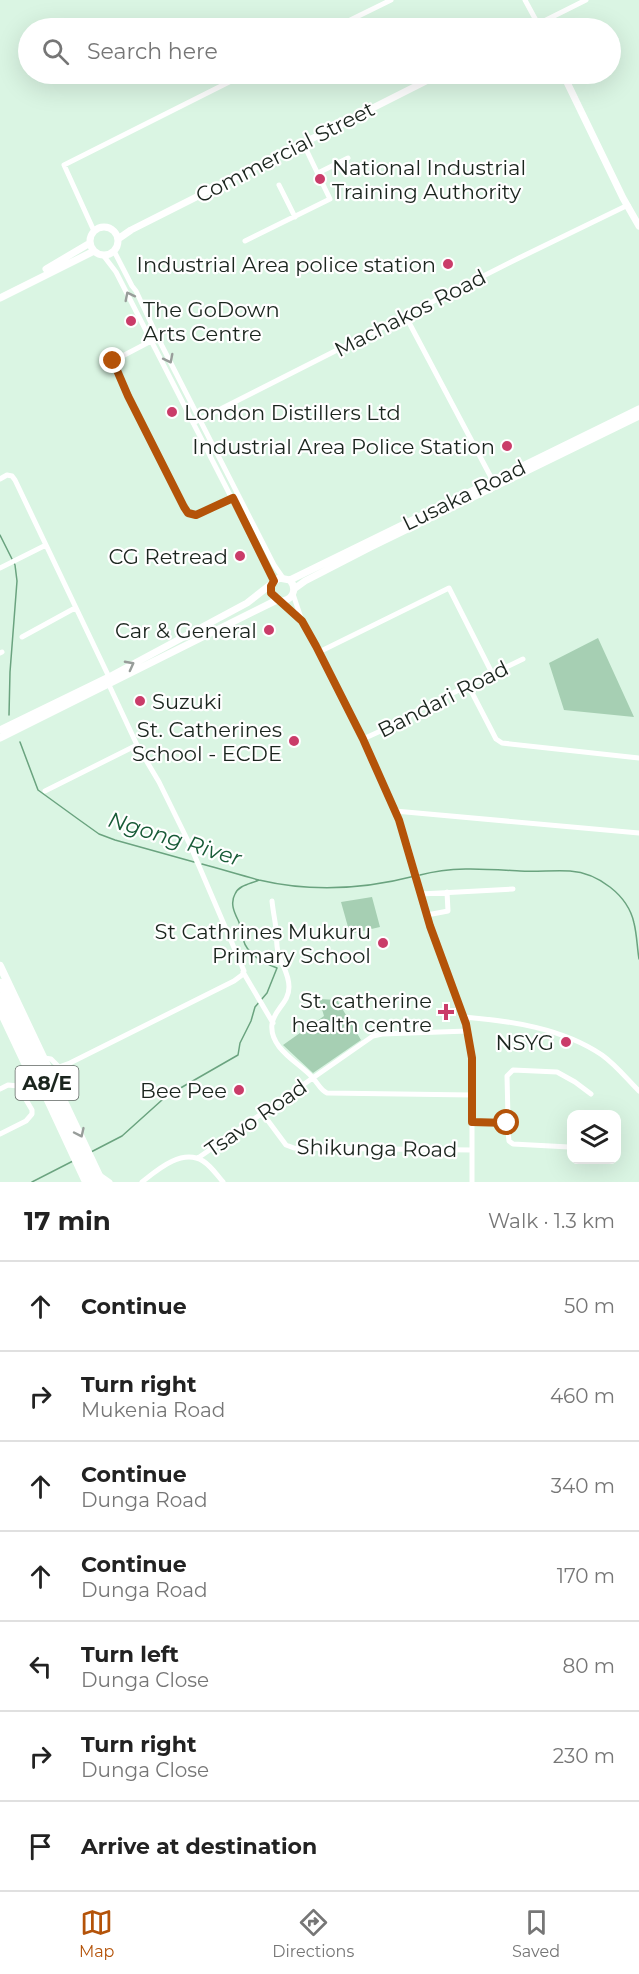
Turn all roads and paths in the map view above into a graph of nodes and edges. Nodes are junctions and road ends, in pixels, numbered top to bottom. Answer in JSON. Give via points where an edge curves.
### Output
{"nodes":[{"id":1,"x":391,"y":0,"type":"edge"},
{"id":2,"x":525,"y":0,"type":"edge"},
{"id":3,"x":586,"y":0,"type":"edge"},
{"id":4,"x":354,"y":18,"type":"edge"},
{"id":5,"x":535,"y":18,"type":"edge"},
{"id":6,"x":553,"y":18,"type":"edge"},
{"id":7,"x":225,"y":84,"type":"edge"},
{"id":8,"x":420,"y":84,"type":"edge"},
{"id":9,"x":567,"y":84,"type":"edge"},
{"id":10,"x":303,"y":143,"type":"junction"},
{"id":11,"x":348,"y":158,"type":"dead end"},
{"id":12,"x":318,"y":173,"type":"junction"},
{"id":13,"x":279,"y":185,"type":"dead end"},
{"id":14,"x":628,"y":205,"type":"junction"},
{"id":15,"x":295,"y":216,"type":"junction"},
{"id":16,"x":639,"y":226,"type":"edge"},
{"id":17,"x":131,"y":230,"type":"junction"},
{"id":18,"x":94,"y":231,"type":"junction"},
{"id":19,"x":114,"y":231,"type":"junction"},
{"id":20,"x":118,"y":239,"type":"junction"},
{"id":21,"x":245,"y":242,"type":"dead end"},
{"id":22,"x":92,"y":247,"type":"junction"},
{"id":23,"x":114,"y":251,"type":"junction"},
{"id":24,"x":103,"y":255,"type":"junction"},
{"id":25,"x":0,"y":292,"type":"edge"},
{"id":26,"x":0,"y":298,"type":"edge"},
{"id":27,"x":405,"y":315,"type":"junction"},
{"id":28,"x":158,"y":338,"type":"junction"},
{"id":29,"x":151,"y":341,"type":"junction"},
{"id":30,"x":639,"y":409,"type":"edge"},
{"id":31,"x":639,"y":416,"type":"edge"},
{"id":32,"x":199,"y":420,"type":"junction"},
{"id":33,"x":193,"y":423,"type":"junction"},
{"id":34,"x":0,"y":479,"type":"edge"},
{"id":35,"x":493,"y":481,"type":"junction"},
{"id":36,"x":235,"y":497,"type":"junction"},
{"id":37,"x":46,"y":545,"type":"junction"},
{"id":38,"x":0,"y":568,"type":"edge"},
{"id":39,"x":286,"y":579,"type":"junction"},
{"id":40,"x":272,"y":583,"type":"junction"},
{"id":41,"x":293,"y":592,"type":"junction"},
{"id":42,"x":278,"y":600,"type":"junction"},
{"id":43,"x":75,"y":608,"type":"junction"},
{"id":44,"x":302,"y":621,"type":"junction"},
{"id":45,"x":22,"y":637,"type":"dead end"},
{"id":46,"x":319,"y":652,"type":"junction"},
{"id":47,"x":523,"y":659,"type":"dead end"},
{"id":48,"x":492,"y":673,"type":"junction"},
{"id":49,"x":109,"y":677,"type":"junction"},
{"id":50,"x":110,"y":685,"type":"junction"},
{"id":51,"x":468,"y":685,"type":"junction"},
{"id":52,"x":0,"y":730,"type":"edge"},
{"id":53,"x":0,"y":738,"type":"edge"},
{"id":54,"x":363,"y":739,"type":"junction"},
{"id":55,"x":138,"y":746,"type":"junction"},
{"id":56,"x":639,"y":758,"type":"edge"},
{"id":57,"x":45,"y":791,"type":"dead end"},
{"id":58,"x":395,"y":811,"type":"junction"},
{"id":59,"x":639,"y":833,"type":"edge"},
{"id":60,"x":513,"y":889,"type":"dead end"},
{"id":61,"x":447,"y":892,"type":"junction"},
{"id":62,"x":421,"y":894,"type":"junction"},
{"id":63,"x":272,"y":902,"type":"dead end"},
{"id":64,"x":427,"y":915,"type":"junction"},
{"id":65,"x":0,"y":966,"type":"edge"},
{"id":66,"x":243,"y":972,"type":"junction"},
{"id":67,"x":0,"y":983,"type":"edge"},
{"id":68,"x":0,"y":997,"type":"edge"},
{"id":69,"x":0,"y":1010,"type":"edge"},
{"id":70,"x":464,"y":1017,"type":"junction"},
{"id":71,"x":273,"y":1023,"type":"junction"},
{"id":72,"x":468,"y":1031,"type":"junction"},
{"id":73,"x":44,"y":1058,"type":"junction"},
{"id":74,"x":314,"y":1078,"type":"junction"},
{"id":75,"x":0,"y":1089,"type":"edge"},
{"id":76,"x":639,"y":1091,"type":"edge"},
{"id":77,"x":472,"y":1095,"type":"junction"},
{"id":78,"x":591,"y":1095,"type":"dead end"},
{"id":79,"x":263,"y":1114,"type":"junction"},
{"id":80,"x":472,"y":1122,"type":"junction"},
{"id":81,"x":507,"y":1123,"type":"junction"},
{"id":82,"x":0,"y":1134,"type":"edge"},
{"id":83,"x":567,"y":1147,"type":"edge"},
{"id":84,"x":472,"y":1150,"type":"junction"},
{"id":85,"x":198,"y":1158,"type":"junction"},
{"id":86,"x":101,"y":1178,"type":"edge"},
{"id":87,"x":81,"y":1182,"type":"edge"},
{"id":88,"x":86,"y":1182,"type":"edge"},
{"id":89,"x":94,"y":1182,"type":"edge"},
{"id":90,"x":110,"y":1182,"type":"edge"},
{"id":91,"x":142,"y":1182,"type":"edge"},
{"id":92,"x":223,"y":1182,"type":"edge"},
{"id":93,"x":472,"y":1182,"type":"edge"}],
"edges":[{"from":1,"to":4,"type":"street"},
{"from":2,"to":5,"type":"street"},
{"from":3,"to":6,"type":"street"},
{"from":7,"to":18,"type":"street","via":[[64,165]]},
{"from":8,"to":10,"type":"main road","name":"Commercial Street"},
{"from":9,"to":14,"type":"main road"},
{"from":10,"to":12,"type":"street"},
{"from":10,"to":17,"type":"main road","name":"Commercial Street"},
{"from":11,"to":12,"type":"street"},
{"from":12,"to":15,"type":"street","via":[[330,199]]},
{"from":13,"to":15,"type":"street"},
{"from":14,"to":16,"type":"main road"},
{"from":14,"to":27,"type":"street","name":"Machakos Road"},
{"from":15,"to":21,"type":"street"},
{"from":17,"to":19,"type":"main road","name":"Commercial Street"},
{"from":17,"to":20,"type":"main road","name":"Commercial Street"},
{"from":18,"to":19,"type":"main road","via":[[104,227]]},
{"from":18,"to":22,"type":"main road"},
{"from":19,"to":20,"type":"main road"},
{"from":20,"to":23,"type":"main road"},
{"from":22,"to":24,"type":"main road"},
{"from":22,"to":25,"type":"main road"},
{"from":22,"to":26,"type":"main road"},
{"from":23,"to":24,"type":"main road"},
{"from":23,"to":28,"type":"street"},
{"from":29,"to":24,"type":"street","one_way":true,"via":[[116,272]]},
{"from":27,"to":32,"type":"street","name":"Machakos Road"},
{"from":27,"to":35,"type":"street"},
{"from":28,"to":29,"type":"street"},
{"from":28,"to":32,"type":"street","one_way":true},
{"from":29,"to":33,"type":"street"},
{"from":29,"to":36,"type":"street","via":[[113,361],[178,497],[188,513],[196,515]]},
{"from":30,"to":35,"type":"main road","name":"Lusaka Road"},
{"from":31,"to":41,"type":"main road","name":"Lusaka Road","via":[[362,552]]},
{"from":32,"to":33,"type":"street","name":"Machakos Road"},
{"from":32,"to":36,"type":"street"},
{"from":33,"to":36,"type":"street"},
{"from":34,"to":37,"type":"street","via":[[7,475],[15,480]]},
{"from":35,"to":39,"type":"main road","name":"Lusaka Road"},
{"from":36,"to":39,"type":"street"},
{"from":36,"to":40,"type":"street"},
{"from":37,"to":38,"type":"street"},
{"from":37,"to":43,"type":"street"},
{"from":39,"to":40,"type":"main road"},
{"from":39,"to":41,"type":"main road"},
{"from":40,"to":42,"type":"main road","via":[[271,593]]},
{"from":49,"to":40,"type":"main road","one_way":true,"via":[[246,603]]},
{"from":41,"to":42,"type":"main road","via":[[287,600]]},
{"from":41,"to":44,"type":"street"},
{"from":42,"to":44,"type":"street"},
{"from":42,"to":50,"type":"main road"},
{"from":43,"to":45,"type":"street"},
{"from":43,"to":49,"type":"street"},
{"from":44,"to":46,"type":"street"},
{"from":46,"to":48,"type":"street","via":[[449,588]]},
{"from":46,"to":54,"type":"street"},
{"from":47,"to":48,"type":"street","name":"Bandari Road"},
{"from":48,"to":51,"type":"street","name":"Bandari Road"},
{"from":49,"to":52,"type":"main road"},
{"from":50,"to":53,"type":"main road"},
{"from":50,"to":55,"type":"street"},
{"from":51,"to":54,"type":"street","name":"Bandari Road"},
{"from":51,"to":56,"type":"street","via":[[498,742]]},
{"from":54,"to":58,"type":"street"},
{"from":55,"to":57,"type":"street"},
{"from":55,"to":66,"type":"street","via":[[190,845]]},
{"from":58,"to":59,"type":"street"},
{"from":58,"to":62,"type":"street"},
{"from":60,"to":61,"type":"street"},
{"from":61,"to":62,"type":"street"},
{"from":61,"to":64,"type":"street","via":[[448,911]]},
{"from":62,"to":64,"type":"street"},
{"from":63,"to":71,"type":"street","via":[[278,952],[289,985],[287,999]]},
{"from":64,"to":70,"type":"street"},
{"from":65,"to":73,"type":"highway"},
{"from":66,"to":71,"type":"street"},
{"from":66,"to":73,"type":"street","via":[[234,981],[70,1063],[59,1067]]},
{"from":67,"to":89,"type":"highway","number":"A8/E"},
{"from":68,"to":88,"type":"highway","number":"A8/E"},
{"from":69,"to":87,"type":"highway"},
{"from":70,"to":72,"type":"street"},
{"from":70,"to":76,"type":"street","via":[[570,1037],[604,1057]]},
{"from":71,"to":74,"type":"street","via":[[277,1044]]},
{"from":72,"to":74,"type":"street","name":"Tsavo Road","via":[[378,1034]]},
{"from":72,"to":77,"type":"street"},
{"from":73,"to":86,"type":"highway","one_way":true},
{"from":74,"to":77,"type":"street","via":[[327,1093]]},
{"from":74,"to":79,"type":"street","name":"Tsavo Road"},
{"from":75,"to":82,"type":"street","via":[[18,1086],[32,1110],[26,1121]]},
{"from":77,"to":80,"type":"street"},
{"from":78,"to":81,"type":"street","via":[[556,1072],[513,1070],[507,1076]]},
{"from":79,"to":84,"type":"street","name":"Shikunga Road","via":[[286,1145],[294,1148]]},
{"from":79,"to":85,"type":"street","name":"Tsavo Road"},
{"from":80,"to":81,"type":"street"},
{"from":80,"to":84,"type":"street"},
{"from":81,"to":83,"type":"street","via":[[508,1142],[513,1144]]},
{"from":84,"to":93,"type":"street"},
{"from":85,"to":91,"type":"street","via":[[178,1159]]},
{"from":85,"to":92,"type":"street"},
{"from":86,"to":90,"type":"street"}]}
